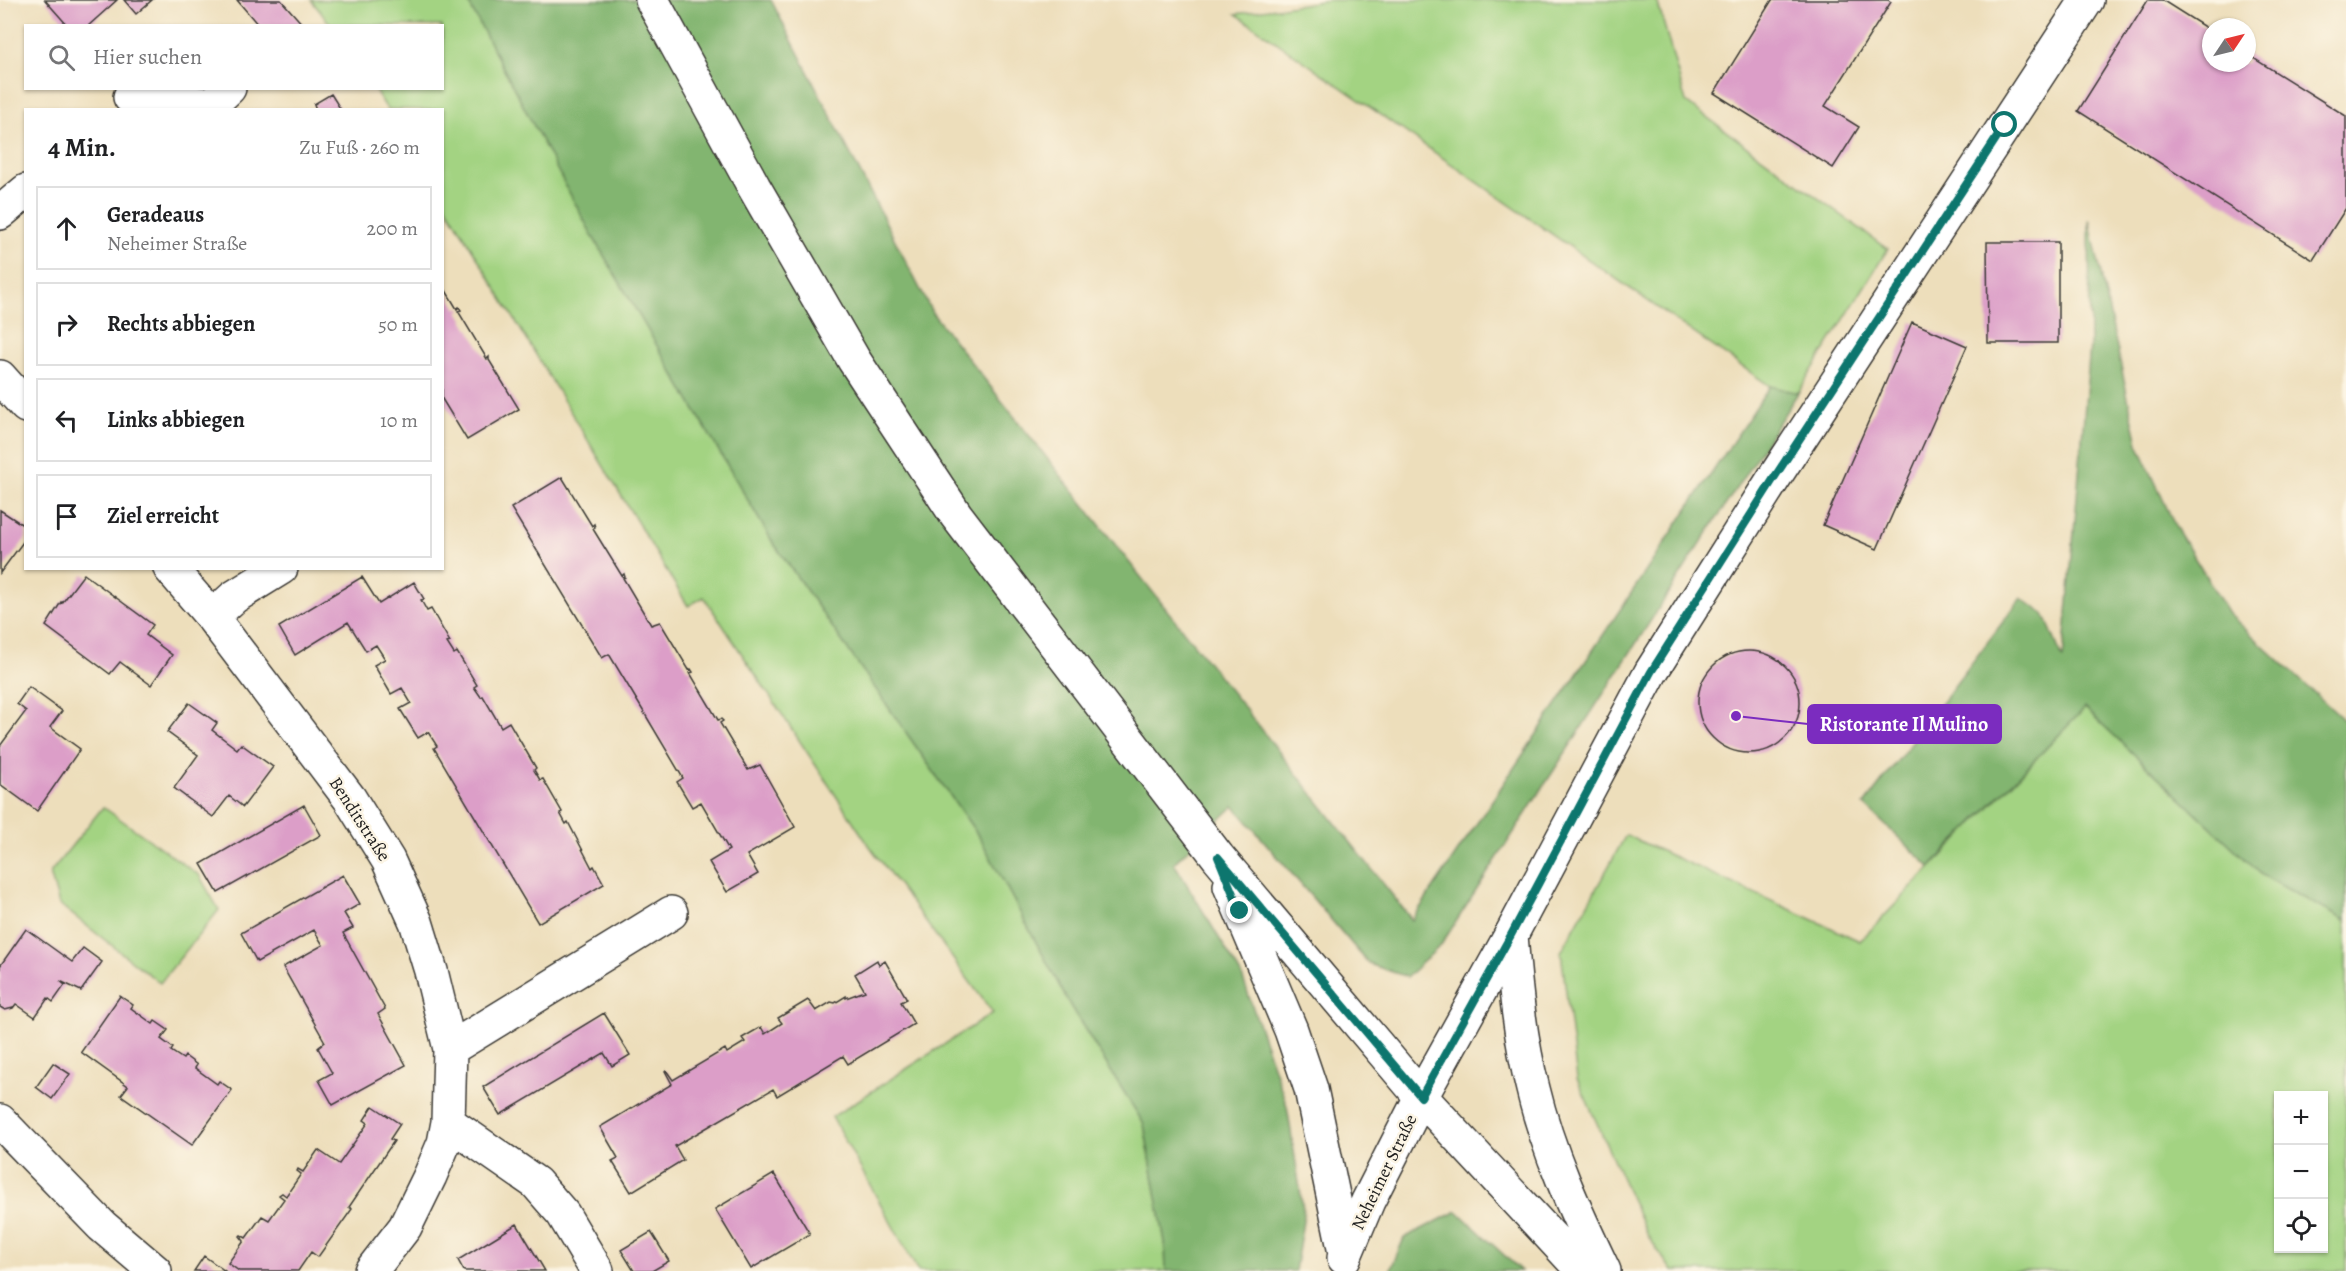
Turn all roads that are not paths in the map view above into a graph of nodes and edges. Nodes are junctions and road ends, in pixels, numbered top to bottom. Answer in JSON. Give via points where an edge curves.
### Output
{"nodes":[{"id":1,"x":652,"y":0,"type":"edge"},
{"id":2,"x":2087,"y":0,"type":"edge"},
{"id":3,"x":227,"y":90,"type":"edge"},
{"id":4,"x":129,"y":98,"type":"edge"},
{"id":5,"x":24,"y":193,"type":"edge"},
{"id":6,"x":0,"y":213,"type":"edge"},
{"id":7,"x":0,"y":377,"type":"edge"},
{"id":8,"x":24,"y":404,"type":"edge"},
{"id":9,"x":172,"y":570,"type":"edge"},
{"id":10,"x":278,"y":570,"type":"edge"},
{"id":11,"x":212,"y":617,"type":"junction"},
{"id":12,"x":1218,"y":857,"type":"junction"},
{"id":13,"x":671,"y":913,"type":"dead end"},
{"id":14,"x":1511,"y":935,"type":"junction"},
{"id":15,"x":450,"y":1049,"type":"junction"},
{"id":16,"x":1421,"y":1097,"type":"junction"},
{"id":17,"x":0,"y":1121,"type":"edge"},
{"id":18,"x":448,"y":1122,"type":"junction"},
{"id":19,"x":1342,"y":1262,"type":"edge"},
{"id":20,"x":155,"y":1271,"type":"edge"},
{"id":21,"x":371,"y":1271,"type":"edge"},
{"id":22,"x":597,"y":1271,"type":"edge"},
{"id":23,"x":1583,"y":1271,"type":"edge"},
{"id":24,"x":1604,"y":1271,"type":"edge"}],
"edges":[{"from":1,"to":12,"type":"street","via":[[854,360],[949,505]]},
{"from":2,"to":14,"type":"street","name":"Neheimer Straße","via":[[1651,672]]},
{"from":3,"to":4,"type":"street","via":[[211,105]]},
{"from":5,"to":6,"type":"street"},
{"from":7,"to":8,"type":"street"},
{"from":9,"to":11,"type":"street","name":"Benditstraße"},
{"from":10,"to":11,"type":"street","via":[[234,597]]},
{"from":11,"to":15,"type":"street","name":"Benditstraße","via":[[350,799],[388,860],[416,922]]},
{"from":12,"to":16,"type":"street"},
{"from":12,"to":19,"type":"street","via":[[1291,1030],[1311,1089]]},
{"from":13,"to":15,"type":"street"},
{"from":14,"to":16,"type":"street","name":"Neheimer Straße"},
{"from":14,"to":24,"type":"street","via":[[1533,1088],[1560,1173]]},
{"from":15,"to":18,"type":"street","name":"Benditstraße"},
{"from":16,"to":19,"type":"street","name":"Neheimer Straße"},
{"from":16,"to":23,"type":"street"},
{"from":17,"to":20,"type":"street","via":[[102,1226]]},
{"from":18,"to":21,"type":"street","name":"Benditstraße","via":[[444,1143],[405,1227]]},
{"from":18,"to":22,"type":"street","via":[[536,1183],[563,1214]]}]}
